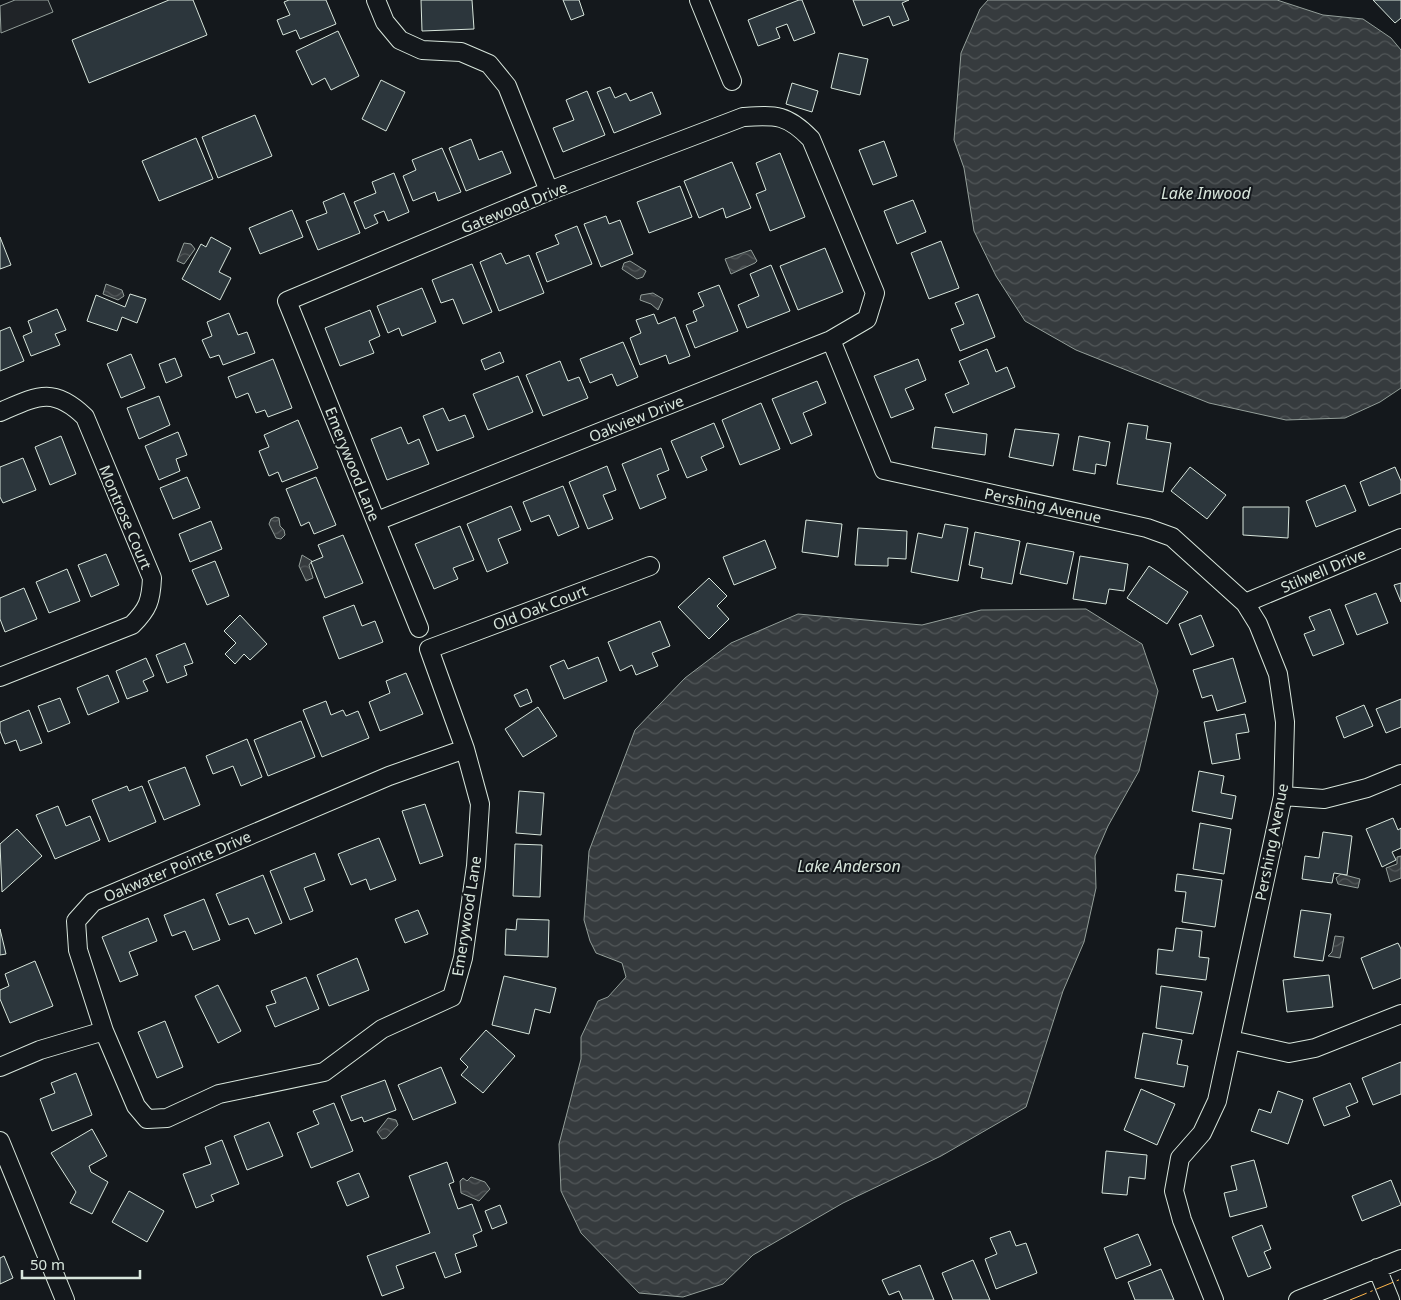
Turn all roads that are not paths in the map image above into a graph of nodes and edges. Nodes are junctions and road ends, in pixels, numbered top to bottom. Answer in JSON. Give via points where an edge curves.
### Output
{"nodes":[{"id":1,"x":376,"y":0,"type":"edge"},
{"id":2,"x":699,"y":0,"type":"edge"},
{"id":3,"x":732,"y":81,"type":"dead end"},
{"id":4,"x":549,"y":191,"type":"junction"},
{"id":5,"x":875,"y":293,"type":"joint"},
{"id":6,"x":287,"y":302,"type":"joint"},
{"id":7,"x":831,"y":340,"type":"junction"},
{"id":8,"x":0,"y":412,"type":"edge"},
{"id":9,"x":377,"y":521,"type":"junction"},
{"id":10,"x":1401,"y":538,"type":"edge"},
{"id":11,"x":650,"y":566,"type":"dead end"},
{"id":12,"x":1244,"y":603,"type":"junction"},
{"id":13,"x":419,"y":628,"type":"dead end"},
{"id":14,"x":429,"y":649,"type":"joint"},
{"id":15,"x":0,"y":677,"type":"edge"},
{"id":16,"x":464,"y":749,"type":"junction"},
{"id":17,"x":1401,"y":774,"type":"edge"},
{"id":18,"x":1283,"y":796,"type":"junction"},
{"id":19,"x":1401,"y":1014,"type":"edge"},
{"id":20,"x":104,"y":1031,"type":"junction"},
{"id":21,"x":1230,"y":1040,"type":"junction"},
{"id":22,"x":0,"y":1067,"type":"edge"},
{"id":23,"x":0,"y":1142,"type":"edge"},
{"id":24,"x":1401,"y":1259,"type":"edge"},
{"id":25,"x":1377,"y":1268,"type":"junction"},
{"id":26,"x":65,"y":1300,"type":"edge"},
{"id":27,"x":1214,"y":1300,"type":"edge"},
{"id":28,"x":1298,"y":1300,"type":"edge"},
{"id":29,"x":1390,"y":1300,"type":"edge"}],
"edges":[{"from":1,"to":4,"type":"street","via":[[385,22],[400,40],[422,50],[461,52],[489,64],[506,86]]},
{"from":2,"to":3,"type":"street"},
{"from":4,"to":5,"type":"street","name":"Gatewood Drive","via":[[742,118],[774,116],[796,124],[811,139]]},
{"from":4,"to":6,"type":"street","name":"Gatewood Drive"},
{"from":5,"to":7,"type":"street","name":"Oakview Drive","via":[[867,320]]},
{"from":6,"to":9,"type":"street","name":"Emerywood Lane"},
{"from":7,"to":9,"type":"street","name":"Oakview Drive"},
{"from":7,"to":12,"type":"street","name":"Pershing Avenue","via":[[884,470],[1172,537]]},
{"from":8,"to":15,"type":"street","name":"Montrose Court","via":[[30,399],[53,396],[71,404],[85,417],[152,578],[152,598],[132,625]]},
{"from":9,"to":13,"type":"street","name":"Emerywood Lane"},
{"from":10,"to":12,"type":"street","name":"Stilwell Drive"},
{"from":11,"to":14,"type":"street","name":"Old Oak Court"},
{"from":12,"to":18,"type":"street","name":"Pershing Avenue","via":[[1258,624],[1278,674],[1285,722]]},
{"from":14,"to":16,"type":"street","name":"Emerywood Lane"},
{"from":16,"to":20,"type":"street","name":"Oakwater Pointe Drive","via":[[389,776],[93,902],[76,922],[78,950]]},
{"from":16,"to":20,"type":"street","name":"Emerywood Lane","via":[[480,804],[475,875],[463,958],[452,997],[382,1029],[324,1072],[219,1094],[167,1118],[147,1119],[136,1106]]},
{"from":17,"to":18,"type":"street","via":[[1367,788],[1324,798]]},
{"from":18,"to":21,"type":"street","name":"Pershing Avenue"},
{"from":19,"to":21,"type":"street","via":[[1315,1048],[1289,1053]]},
{"from":20,"to":22,"type":"street","via":[[40,1050]]},
{"from":21,"to":27,"type":"street","name":"Pershing Avenue","via":[[1217,1101],[1202,1133],[1180,1158],[1174,1191]]},
{"from":23,"to":26,"type":"street"},
{"from":24,"to":25,"type":"street"},
{"from":25,"to":28,"type":"street"},
{"from":25,"to":29,"type":"street"}]}
